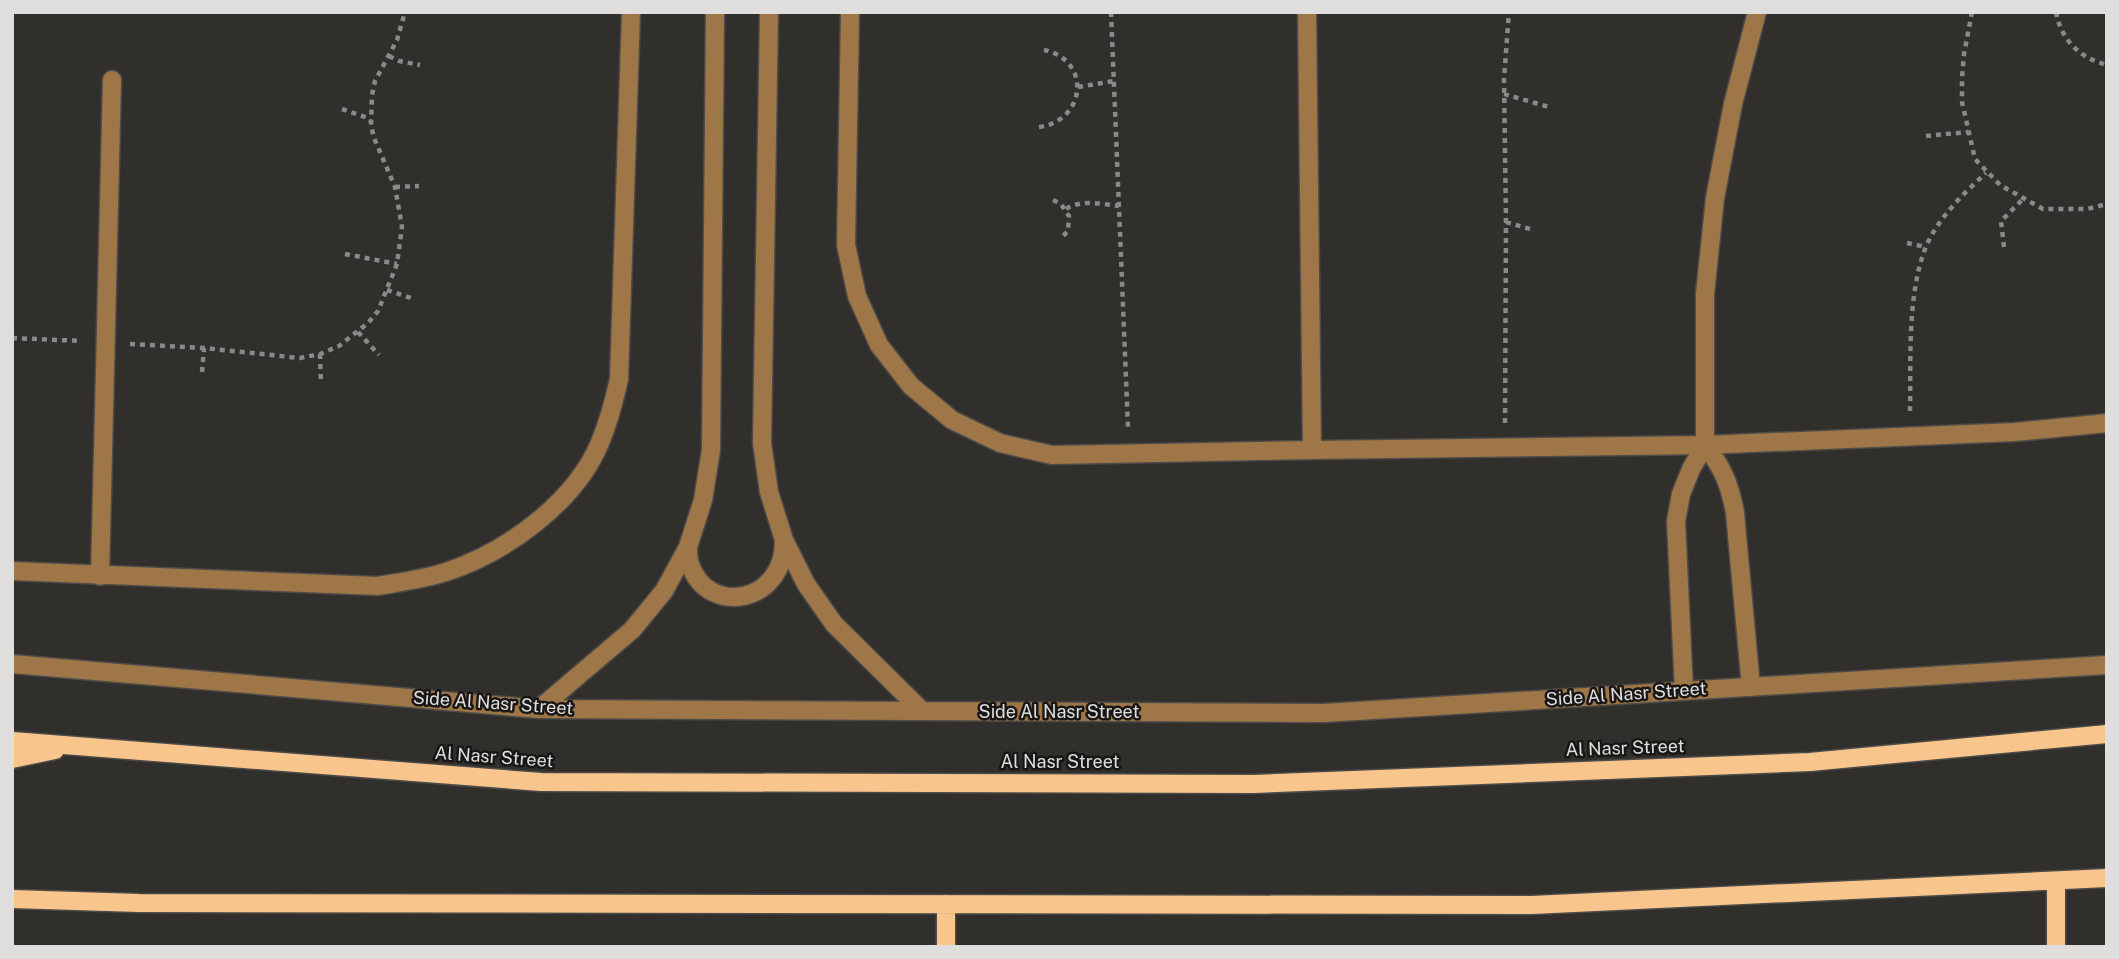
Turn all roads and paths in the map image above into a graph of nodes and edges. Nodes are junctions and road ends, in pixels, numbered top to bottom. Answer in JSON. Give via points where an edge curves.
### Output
{"nodes":[{"id":1,"x":405,"y":12,"type":"edge"},
{"id":2,"x":631,"y":12,"type":"edge"},
{"id":3,"x":715,"y":12,"type":"edge"},
{"id":4,"x":769,"y":12,"type":"edge"},
{"id":5,"x":850,"y":12,"type":"edge"},
{"id":6,"x":1111,"y":12,"type":"edge"},
{"id":7,"x":1307,"y":12,"type":"edge"},
{"id":8,"x":1509,"y":12,"type":"edge"},
{"id":9,"x":1757,"y":12,"type":"edge"},
{"id":10,"x":1972,"y":12,"type":"edge"},
{"id":11,"x":2056,"y":12,"type":"edge"},
{"id":12,"x":1044,"y":50,"type":"dead end"},
{"id":13,"x":389,"y":56,"type":"junction"},
{"id":14,"x":420,"y":65,"type":"dead end"},
{"id":15,"x":2107,"y":65,"type":"edge"},
{"id":16,"x":112,"y":80,"type":"dead end"},
{"id":17,"x":1114,"y":81,"type":"junction"},
{"id":18,"x":1078,"y":87,"type":"junction"},
{"id":19,"x":1504,"y":94,"type":"junction"},
{"id":20,"x":1549,"y":107,"type":"dead end"},
{"id":21,"x":342,"y":109,"type":"dead end"},
{"id":22,"x":372,"y":125,"type":"junction"},
{"id":23,"x":1039,"y":127,"type":"dead end"},
{"id":24,"x":1968,"y":132,"type":"junction"},
{"id":25,"x":1926,"y":136,"type":"dead end"},
{"id":26,"x":1986,"y":173,"type":"junction"},
{"id":27,"x":419,"y":186,"type":"dead end"},
{"id":28,"x":395,"y":187,"type":"junction"},
{"id":29,"x":2024,"y":198,"type":"junction"},
{"id":30,"x":1053,"y":200,"type":"dead end"},
{"id":31,"x":2107,"y":204,"type":"edge"},
{"id":32,"x":1119,"y":206,"type":"junction"},
{"id":33,"x":1066,"y":209,"type":"junction"},
{"id":34,"x":1506,"y":222,"type":"junction"},
{"id":35,"x":1530,"y":229,"type":"dead end"},
{"id":36,"x":1063,"y":236,"type":"dead end"},
{"id":37,"x":1907,"y":243,"type":"dead end"},
{"id":38,"x":1926,"y":247,"type":"junction"},
{"id":39,"x":2004,"y":247,"type":"dead end"},
{"id":40,"x":345,"y":254,"type":"dead end"},
{"id":41,"x":397,"y":264,"type":"junction"},
{"id":42,"x":387,"y":290,"type":"junction"},
{"id":43,"x":411,"y":298,"type":"dead end"},
{"id":44,"x":358,"y":332,"type":"junction"},
{"id":45,"x":12,"y":338,"type":"edge"},
{"id":46,"x":106,"y":342,"type":"junction"},
{"id":47,"x":204,"y":348,"type":"junction"},
{"id":48,"x":320,"y":354,"type":"junction"},
{"id":49,"x":379,"y":355,"type":"dead end"},
{"id":50,"x":202,"y":372,"type":"dead end"},
{"id":51,"x":321,"y":384,"type":"dead end"},
{"id":52,"x":2107,"y":423,"type":"edge"},
{"id":53,"x":1909,"y":436,"type":"junction"},
{"id":54,"x":1705,"y":445,"type":"junction"},
{"id":55,"x":1505,"y":448,"type":"junction"},
{"id":56,"x":1312,"y":450,"type":"junction"},
{"id":57,"x":1129,"y":454,"type":"junction"},
{"id":58,"x":784,"y":540,"type":"junction"},
{"id":59,"x":688,"y":547,"type":"junction"},
{"id":60,"x":12,"y":571,"type":"edge"},
{"id":61,"x":100,"y":576,"type":"junction"},
{"id":62,"x":12,"y":664,"type":"edge"},
{"id":63,"x":2107,"y":665,"type":"edge"},
{"id":64,"x":1751,"y":687,"type":"junction"},
{"id":65,"x":1684,"y":691,"type":"junction"},
{"id":66,"x":539,"y":709,"type":"junction"},
{"id":67,"x":922,"y":711,"type":"junction"},
{"id":68,"x":2107,"y":734,"type":"edge"},
{"id":69,"x":12,"y":741,"type":"edge"},
{"id":70,"x":68,"y":747,"type":"junction"},
{"id":71,"x":12,"y":760,"type":"edge"},
{"id":72,"x":2107,"y":878,"type":"edge"},
{"id":73,"x":2056,"y":881,"type":"junction"},
{"id":74,"x":12,"y":885,"type":"edge"},
{"id":75,"x":12,"y":899,"type":"edge"},
{"id":76,"x":36,"y":900,"type":"junction"},
{"id":77,"x":946,"y":904,"type":"junction"},
{"id":78,"x":946,"y":947,"type":"edge"},
{"id":79,"x":2056,"y":947,"type":"edge"}],
"edges":[{"from":1,"to":13,"type":"path"},
{"from":2,"to":61,"type":"street","via":[[619,379],[598,448],[559,502],[486,556],[413,581],[378,586]]},
{"from":3,"to":59,"type":"street","via":[[711,450],[704,500]]},
{"from":4,"to":58,"type":"street","via":[[762,443],[769,492]]},
{"from":5,"to":57,"type":"street","via":[[846,245],[857,296],[879,345],[911,386],[952,420],[1000,443],[1052,455]]},
{"from":6,"to":17,"type":"path"},
{"from":7,"to":56,"type":"street"},
{"from":8,"to":19,"type":"path"},
{"from":9,"to":54,"type":"street","via":[[1715,198],[1705,294]]},
{"from":10,"to":24,"type":"path","via":[[1962,78]]},
{"from":11,"to":15,"type":"path","via":[[2064,36],[2075,49]]},
{"from":12,"to":18,"type":"path","via":[[1068,62]]},
{"from":13,"to":14,"type":"path"},
{"from":13,"to":22,"type":"path","via":[[375,80]]},
{"from":16,"to":46,"type":"street"},
{"from":17,"to":18,"type":"path"},
{"from":17,"to":32,"type":"path"},
{"from":18,"to":23,"type":"path","via":[[1066,115]]},
{"from":19,"to":20,"type":"path"},
{"from":19,"to":34,"type":"path"},
{"from":21,"to":22,"type":"path","via":[[368,118]]},
{"from":22,"to":28,"type":"path"},
{"from":24,"to":25,"type":"path"},
{"from":24,"to":26,"type":"path","via":[[1975,159]]},
{"from":26,"to":29,"type":"path"},
{"from":26,"to":38,"type":"path","via":[[1957,200]]},
{"from":27,"to":28,"type":"path"},
{"from":28,"to":41,"type":"path","via":[[402,227]]},
{"from":29,"to":31,"type":"path","via":[[2043,209]]},
{"from":29,"to":39,"type":"path","via":[[2001,221]]},
{"from":30,"to":33,"type":"path"},
{"from":32,"to":33,"type":"path","via":[[1084,203]]},
{"from":32,"to":57,"type":"path"},
{"from":33,"to":36,"type":"path","via":[[1070,224]]},
{"from":34,"to":35,"type":"path"},
{"from":34,"to":55,"type":"path"},
{"from":37,"to":38,"type":"path"},
{"from":38,"to":53,"type":"path","via":[[1912,317]]},
{"from":40,"to":41,"type":"path"},
{"from":41,"to":42,"type":"path"},
{"from":42,"to":43,"type":"path"},
{"from":42,"to":44,"type":"path","via":[[378,311]]},
{"from":44,"to":48,"type":"path"},
{"from":44,"to":49,"type":"path"},
{"from":45,"to":46,"type":"path"},
{"from":46,"to":47,"type":"path"},
{"from":46,"to":61,"type":"street"},
{"from":47,"to":48,"type":"path","via":[[300,358]]},
{"from":47,"to":50,"type":"path"},
{"from":48,"to":51,"type":"path"},
{"from":52,"to":53,"type":"street"},
{"from":53,"to":54,"type":"street"},
{"from":54,"to":55,"type":"street"},
{"from":54,"to":64,"type":"street","via":[[1721,465],[1735,513]]},
{"from":54,"to":65,"type":"street","via":[[1681,494],[1676,521]]},
{"from":55,"to":56,"type":"street"},
{"from":56,"to":57,"type":"street"},
{"from":58,"to":59,"type":"street","via":[[779,571],[769,584],[739,597],[709,589],[690,563]]},
{"from":58,"to":67,"type":"street","via":[[806,584],[834,624]]},
{"from":59,"to":66,"type":"street","via":[[664,591],[632,630]]},
{"from":60,"to":61,"type":"street"},
{"from":62,"to":66,"type":"street","name":"Side Al Nasr Street"},
{"from":63,"to":64,"type":"street","name":"Side Al Nasr Street"},
{"from":64,"to":65,"type":"street","name":"Side Al Nasr Street"},
{"from":65,"to":67,"type":"street","name":"Side Al Nasr Street","via":[[1324,713]]},
{"from":66,"to":67,"type":"street","name":"Side Al Nasr Street"},
{"from":68,"to":70,"type":"main road","name":"Al Nasr Street","via":[[1810,762],[1254,784],[541,782]]},
{"from":69,"to":70,"type":"main road","name":"Al Nasr Street"},
{"from":70,"to":71,"type":"main road"},
{"from":72,"to":73,"type":"main road"},
{"from":73,"to":77,"type":"main road","via":[[1532,905]]},
{"from":73,"to":79,"type":"main road"},
{"from":74,"to":76,"type":"main road"},
{"from":75,"to":76,"type":"main road"},
{"from":76,"to":77,"type":"main road"},
{"from":77,"to":78,"type":"main road"}]}
